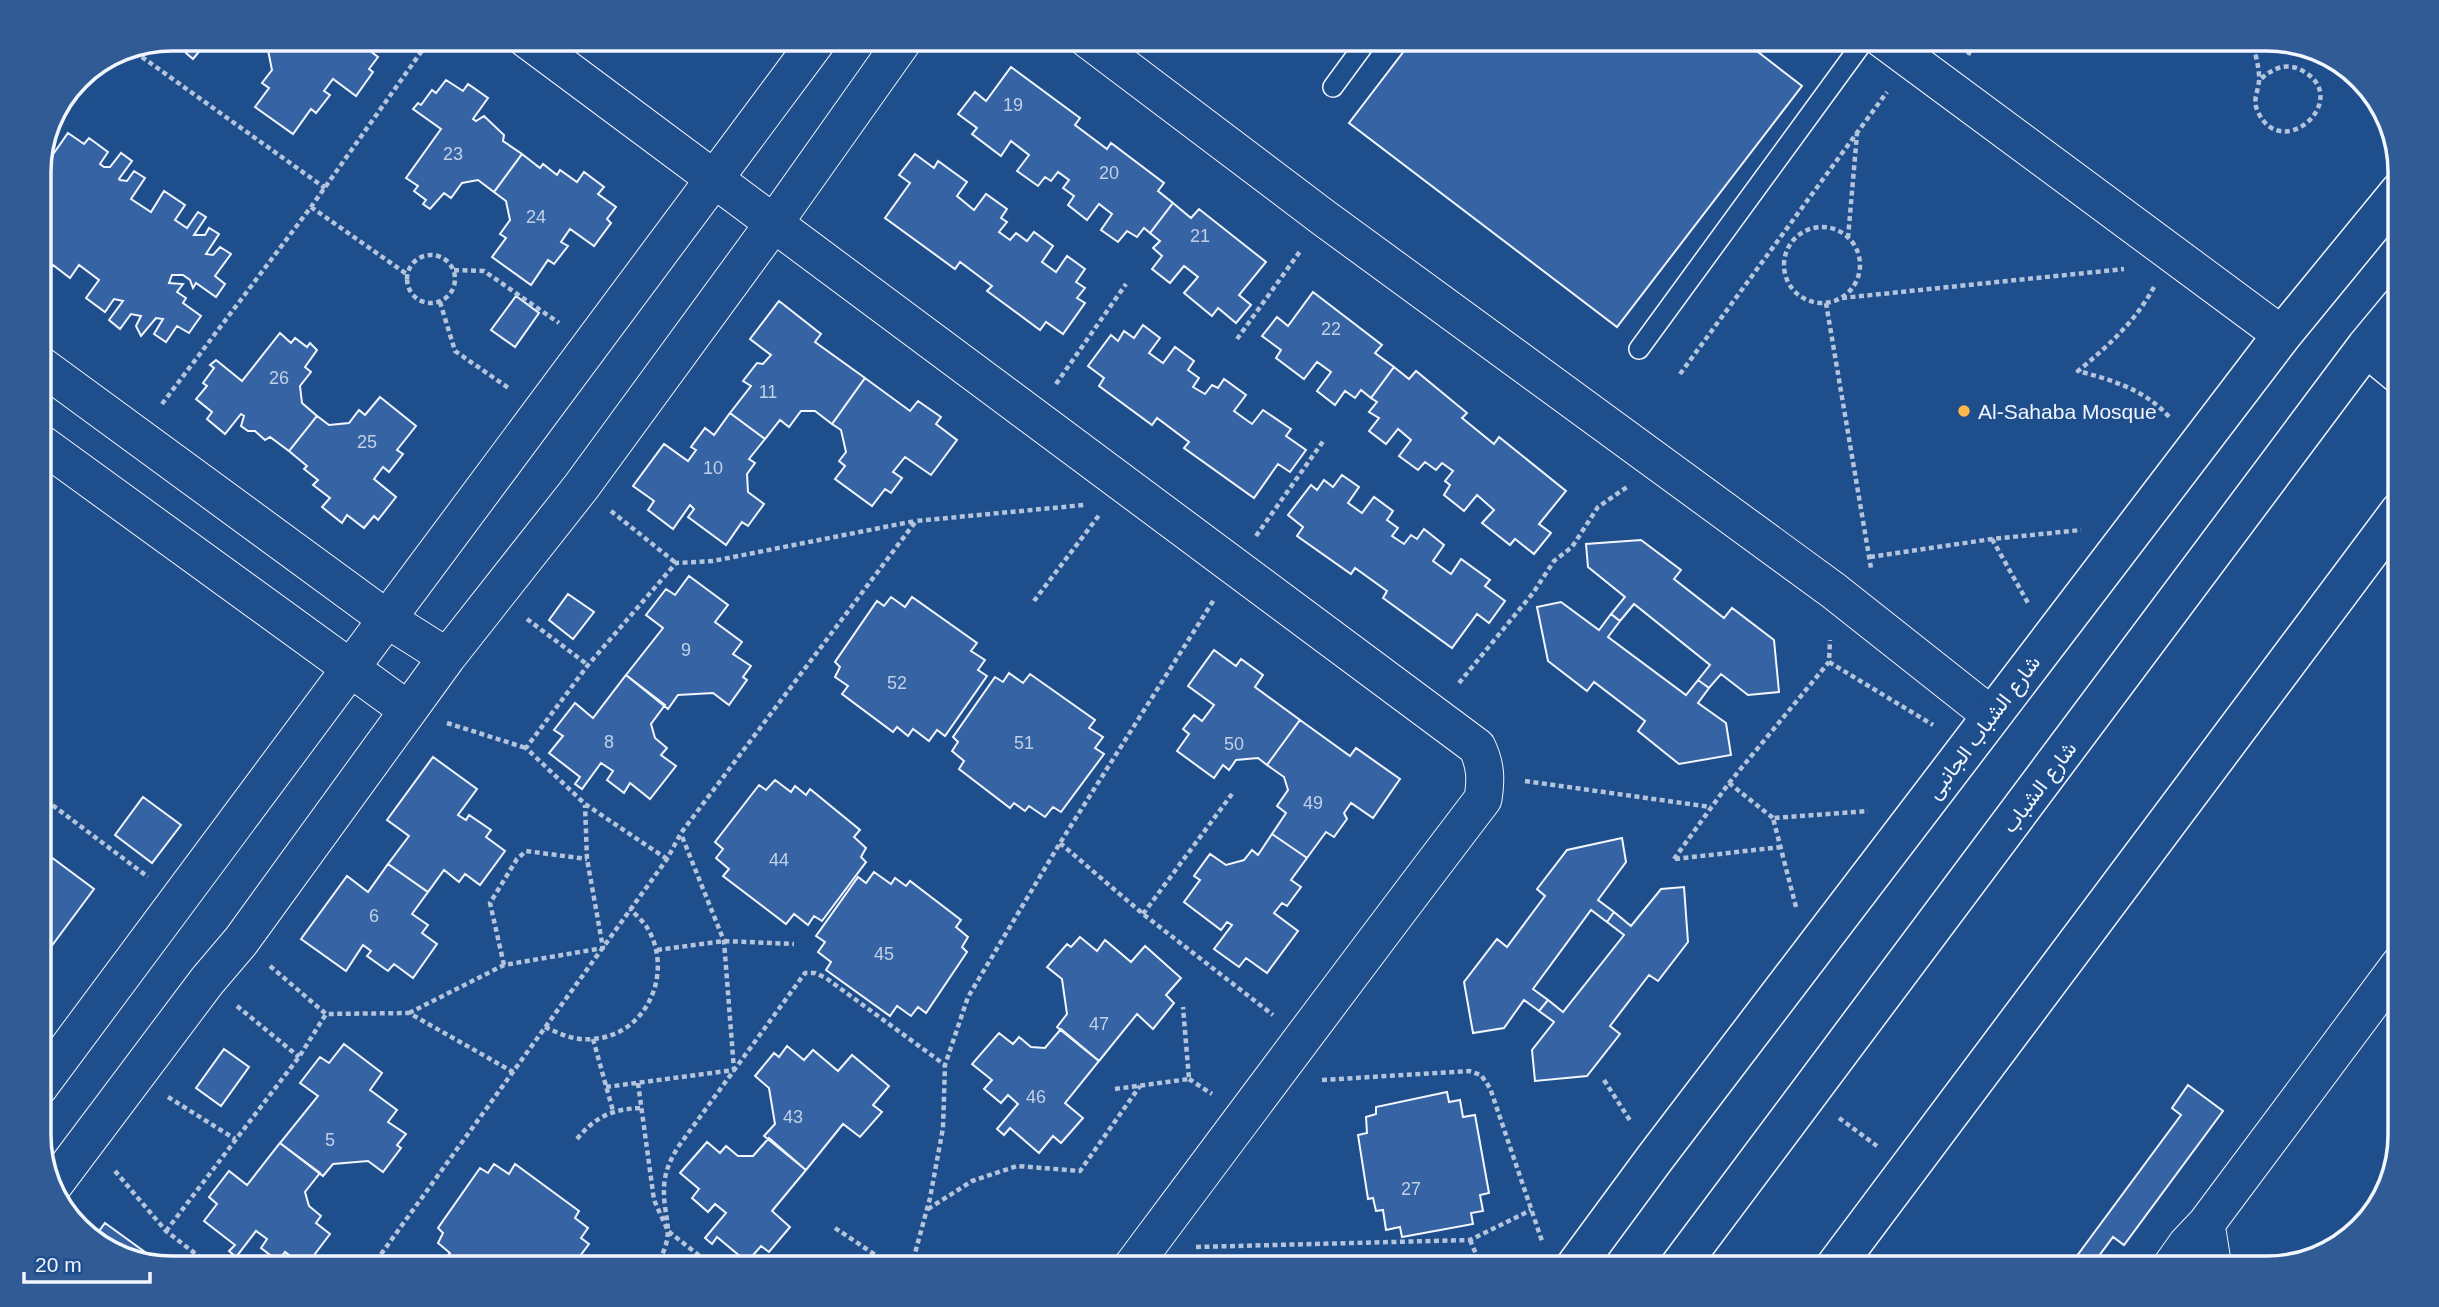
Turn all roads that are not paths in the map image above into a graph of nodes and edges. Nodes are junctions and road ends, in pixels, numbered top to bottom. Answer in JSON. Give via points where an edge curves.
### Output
{"nodes":[{"id":1,"x":543,"y":51,"type":"edge"},
{"id":2,"x":809,"y":51,"type":"edge"},
{"id":3,"x":896,"y":51,"type":"edge"},
{"id":4,"x":1103,"y":51,"type":"edge"},
{"id":5,"x":1360,"y":51,"type":"edge"},
{"id":6,"x":1857,"y":51,"type":"edge"},
{"id":7,"x":1898,"y":51,"type":"edge"},
{"id":8,"x":1333,"y":88,"type":"dead end"},
{"id":9,"x":714,"y":178,"type":"junction"},
{"id":10,"x":2388,"y":206,"type":"edge"},
{"id":11,"x":774,"y":223,"type":"junction"},
{"id":12,"x":2388,"y":320,"type":"edge"},
{"id":13,"x":2282,"y":335,"type":"junction"},
{"id":14,"x":2366,"y":347,"type":"junction"},
{"id":15,"x":1639,"y":349,"type":"dead end"},
{"id":16,"x":2388,"y":365,"type":"edge"},
{"id":17,"x":51,"y":373,"type":"edge"},
{"id":18,"x":51,"y":451,"type":"edge"},
{"id":19,"x":2388,"y":527,"type":"edge"},
{"id":20,"x":387,"y":619,"type":"junction"},
{"id":21,"x":447,"y":657,"type":"junction"},
{"id":22,"x":350,"y":667,"type":"junction"},
{"id":23,"x":408,"y":710,"type":"junction"},
{"id":24,"x":1992,"y":716,"type":"junction"},
{"id":25,"x":2388,"y":980,"type":"edge"},
{"id":26,"x":51,"y":1071,"type":"edge"},
{"id":27,"x":59,"y":1178,"type":"edge"},
{"id":28,"x":2206,"y":1224,"type":"junction"},
{"id":29,"x":1141,"y":1256,"type":"edge"},
{"id":30,"x":1584,"y":1256,"type":"edge"},
{"id":31,"x":1688,"y":1256,"type":"edge"},
{"id":32,"x":1844,"y":1256,"type":"edge"},
{"id":33,"x":2179,"y":1256,"type":"edge"},
{"id":34,"x":2211,"y":1256,"type":"edge"}],
"edges":[{"from":1,"to":9,"type":"street"},
{"from":2,"to":9,"type":"street"},
{"from":3,"to":11,"type":"street"},
{"from":4,"to":24,"type":"street","via":[[1834,591]]},
{"from":5,"to":8,"type":"lane"},
{"from":6,"to":15,"type":"lane"},
{"from":7,"to":13,"type":"street"},
{"from":9,"to":11,"type":"street"},
{"from":9,"to":20,"type":"street"},
{"from":10,"to":13,"type":"main road","name":"شارع الشباب الجانبى"},
{"from":11,"to":21,"type":"street","via":[[581,487]]},
{"from":11,"to":29,"type":"street","via":[[1034,416],[1117,493],[1235,566],[1434,713],[1478,747],[1485,763],[1483,799]]},
{"from":12,"to":14,"type":"main road","name":"شارع الشباب"},
{"from":13,"to":24,"type":"main road","name":"شارع الشباب الجانبى"},
{"from":14,"to":16,"type":"main road"},
{"from":14,"to":31,"type":"main road","name":"شارع الشباب"},
{"from":17,"to":20,"type":"street"},
{"from":18,"to":22,"type":"street"},
{"from":19,"to":32,"type":"main road"},
{"from":20,"to":21,"type":"street"},
{"from":20,"to":22,"type":"street"},
{"from":21,"to":23,"type":"street"},
{"from":22,"to":23,"type":"street"},
{"from":22,"to":26,"type":"street"},
{"from":23,"to":27,"type":"street","via":[[241,940]]},
{"from":24,"to":30,"type":"main road","name":"شارع الشباب الجانبى"},
{"from":25,"to":28,"type":"street"},
{"from":28,"to":33,"type":"street"},
{"from":28,"to":34,"type":"street"}]}
